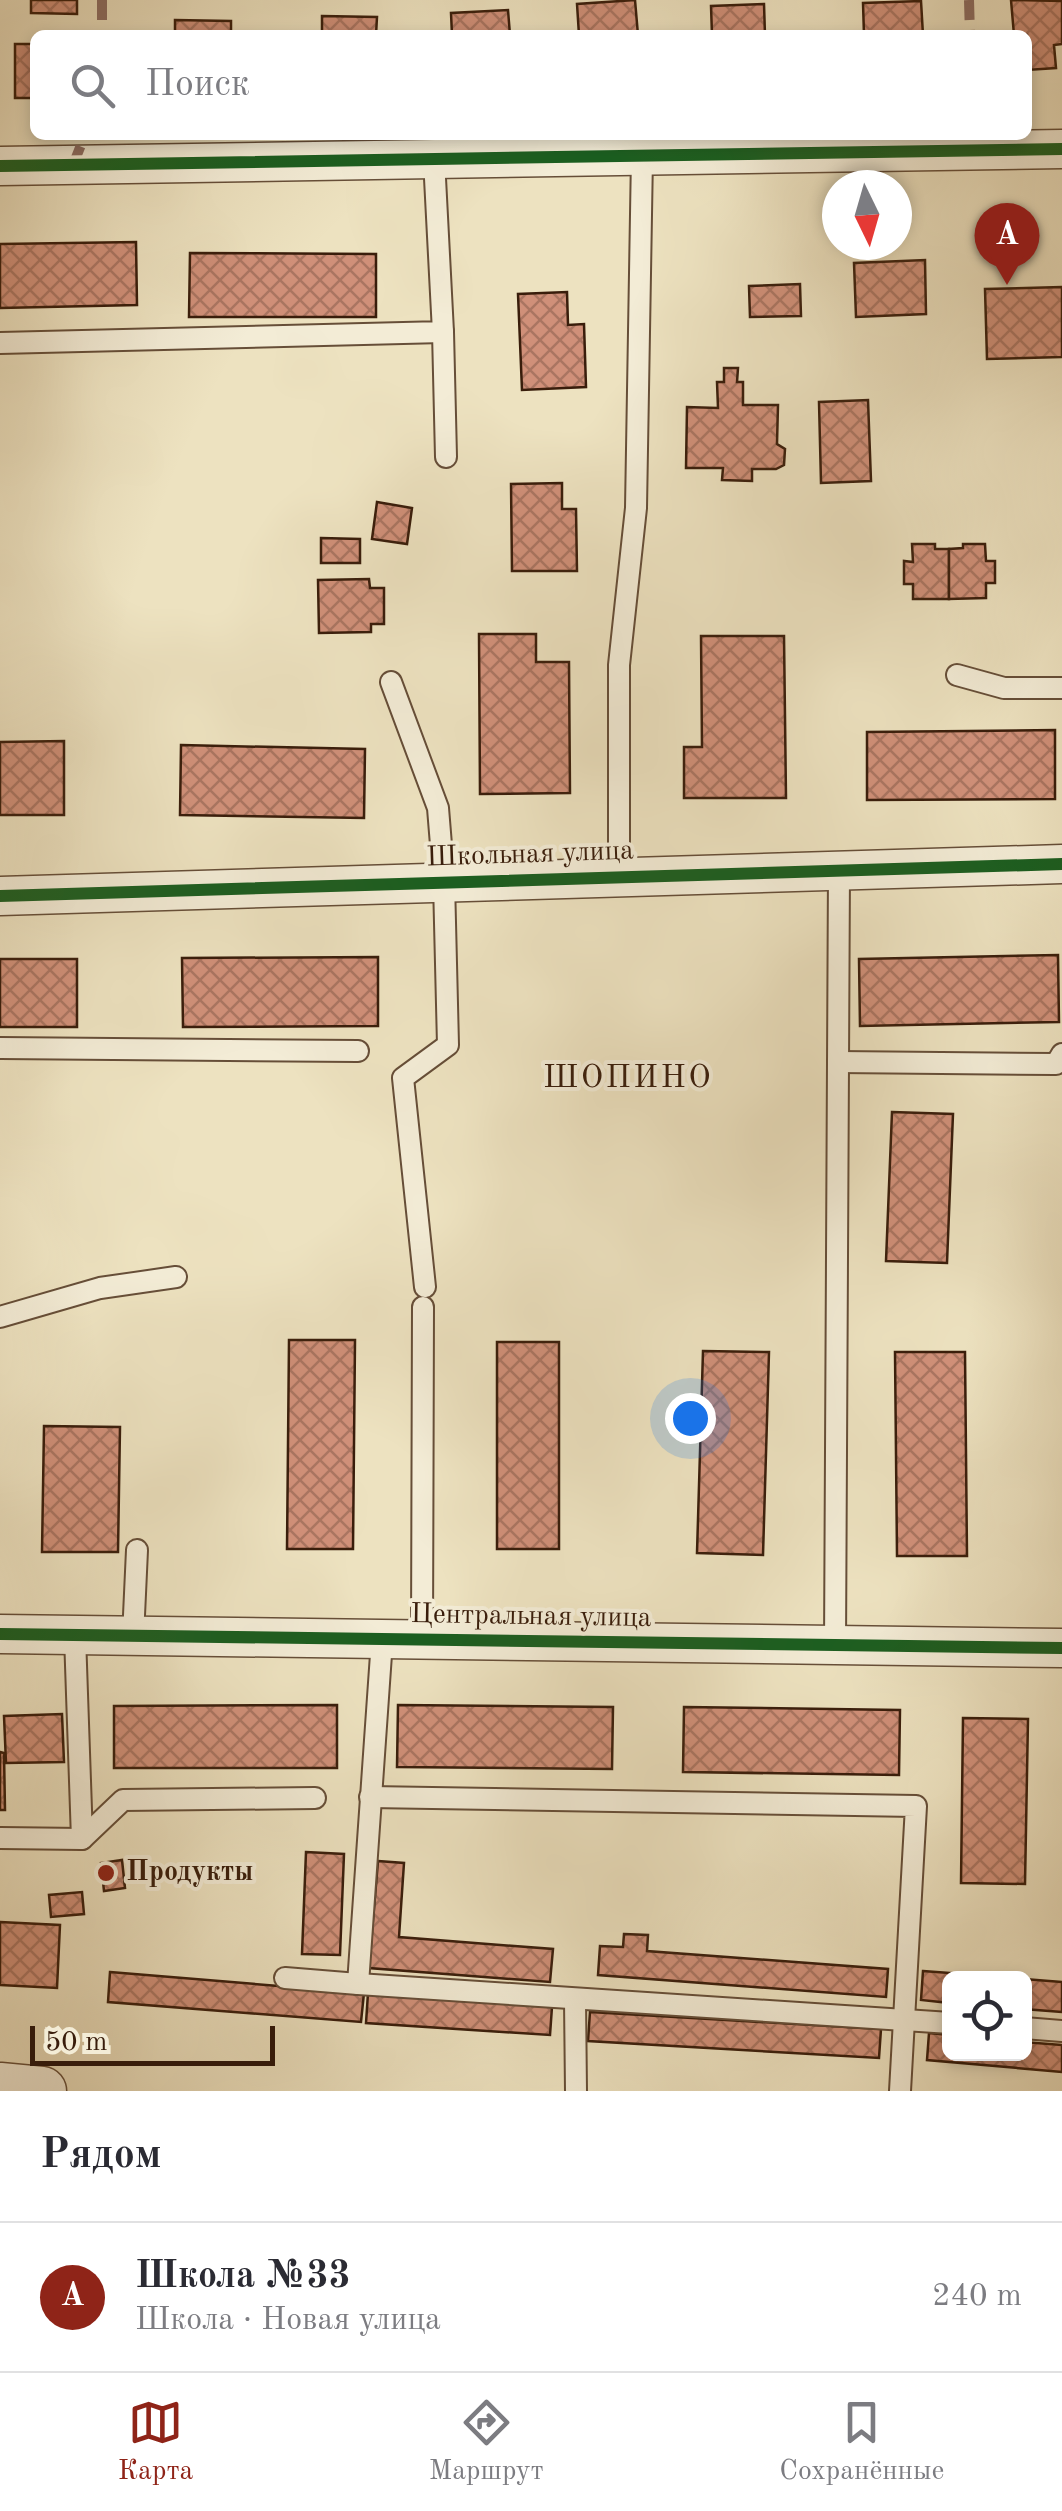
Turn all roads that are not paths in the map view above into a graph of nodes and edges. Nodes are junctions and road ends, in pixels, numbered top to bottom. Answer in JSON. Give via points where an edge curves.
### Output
{"nodes":[{"id":1,"x":1062,"y":149,"type":"edge"},
{"id":2,"x":642,"y":156,"type":"junction"},
{"id":3,"x":434,"y":160,"type":"junction"},
{"id":4,"x":0,"y":166,"type":"edge"},
{"id":5,"x":443,"y":332,"type":"junction"},
{"id":6,"x":0,"y":343,"type":"edge"},
{"id":7,"x":446,"y":457,"type":"dead end"},
{"id":8,"x":957,"y":675,"type":"dead end"},
{"id":9,"x":391,"y":682,"type":"dead end"},
{"id":10,"x":1062,"y":688,"type":"edge"},
{"id":11,"x":1062,"y":864,"type":"edge"},
{"id":12,"x":839,"y":870,"type":"junction"},
{"id":13,"x":618,"y":877,"type":"junction"},
{"id":14,"x":444,"y":882,"type":"junction"},
{"id":15,"x":0,"y":896,"type":"edge"},
{"id":16,"x":0,"y":1048,"type":"edge"},
{"id":17,"x":358,"y":1051,"type":"dead end"},
{"id":18,"x":1062,"y":1054,"type":"edge"},
{"id":19,"x":838,"y":1062,"type":"junction"},
{"id":20,"x":176,"y":1278,"type":"dead end"},
{"id":21,"x":0,"y":1317,"type":"edge"},
{"id":22,"x":137,"y":1550,"type":"dead end"},
{"id":23,"x":0,"y":1634,"type":"edge"},
{"id":24,"x":75,"y":1636,"type":"junction"},
{"id":25,"x":133,"y":1637,"type":"junction"},
{"id":26,"x":382,"y":1640,"type":"junction"},
{"id":27,"x":422,"y":1640,"type":"junction"},
{"id":28,"x":835,"y":1646,"type":"junction"},
{"id":29,"x":1062,"y":1648,"type":"edge"},
{"id":30,"x":370,"y":1797,"type":"junction"},
{"id":31,"x":316,"y":1798,"type":"dead end"},
{"id":32,"x":0,"y":1838,"type":"edge"},
{"id":33,"x":82,"y":1839,"type":"junction"},
{"id":34,"x":284,"y":1978,"type":"dead end"},
{"id":35,"x":358,"y":1984,"type":"junction"},
{"id":36,"x":575,"y":2000,"type":"junction"},
{"id":37,"x":906,"y":2020,"type":"junction"},
{"id":38,"x":942,"y":2022,"type":"edge"},
{"id":39,"x":1032,"y":2029,"type":"edge"},
{"id":40,"x":1062,"y":2031,"type":"edge"},
{"id":41,"x":0,"y":2088,"type":"edge"},
{"id":42,"x":42,"y":2091,"type":"edge"},
{"id":43,"x":576,"y":2091,"type":"edge"},
{"id":44,"x":900,"y":2091,"type":"edge"}],
"edges":[{"from":1,"to":2,"type":"street"},
{"from":2,"to":3,"type":"street"},
{"from":2,"to":13,"type":"lane","via":[[636,508],[619,665]]},
{"from":3,"to":4,"type":"street"},
{"from":3,"to":5,"type":"lane"},
{"from":5,"to":6,"type":"lane"},
{"from":5,"to":7,"type":"lane"},
{"from":8,"to":10,"type":"lane","via":[[1004,688]]},
{"from":9,"to":14,"type":"lane","via":[[438,808]]},
{"from":11,"to":12,"type":"street","name":"Школьная улица"},
{"from":12,"to":13,"type":"street","name":"Школьная улица"},
{"from":12,"to":19,"type":"lane"},
{"from":13,"to":14,"type":"street","name":"Школьная улица"},
{"from":14,"to":15,"type":"street","name":"Школьная улица"},
{"from":14,"to":27,"type":"lane","via":[[448,1045],[403,1078],[424,1297]]},
{"from":16,"to":17,"type":"lane"},
{"from":18,"to":19,"type":"lane","via":[[1056,1064]]},
{"from":19,"to":28,"type":"lane"},
{"from":20,"to":21,"type":"lane","via":[[100,1288]]},
{"from":22,"to":25,"type":"lane"},
{"from":23,"to":24,"type":"street","name":"Центральная улица"},
{"from":24,"to":25,"type":"street","name":"Центральная улица"},
{"from":24,"to":33,"type":"lane"},
{"from":25,"to":26,"type":"street","name":"Центральная улица"},
{"from":26,"to":27,"type":"street","name":"Центральная улица"},
{"from":26,"to":30,"type":"lane"},
{"from":27,"to":28,"type":"street","name":"Центральная улица"},
{"from":28,"to":29,"type":"street","name":"Центральная улица"},
{"from":30,"to":35,"type":"lane"},
{"from":30,"to":37,"type":"lane","via":[[916,1806]]},
{"from":31,"to":33,"type":"lane","via":[[123,1800]]},
{"from":32,"to":33,"type":"lane"},
{"from":34,"to":35,"type":"lane"},
{"from":35,"to":36,"type":"lane"},
{"from":36,"to":37,"type":"lane"},
{"from":36,"to":43,"type":"lane"},
{"from":37,"to":38,"type":"lane"},
{"from":37,"to":44,"type":"lane"},
{"from":39,"to":40,"type":"lane"},
{"from":41,"to":42,"type":"street"}]}
